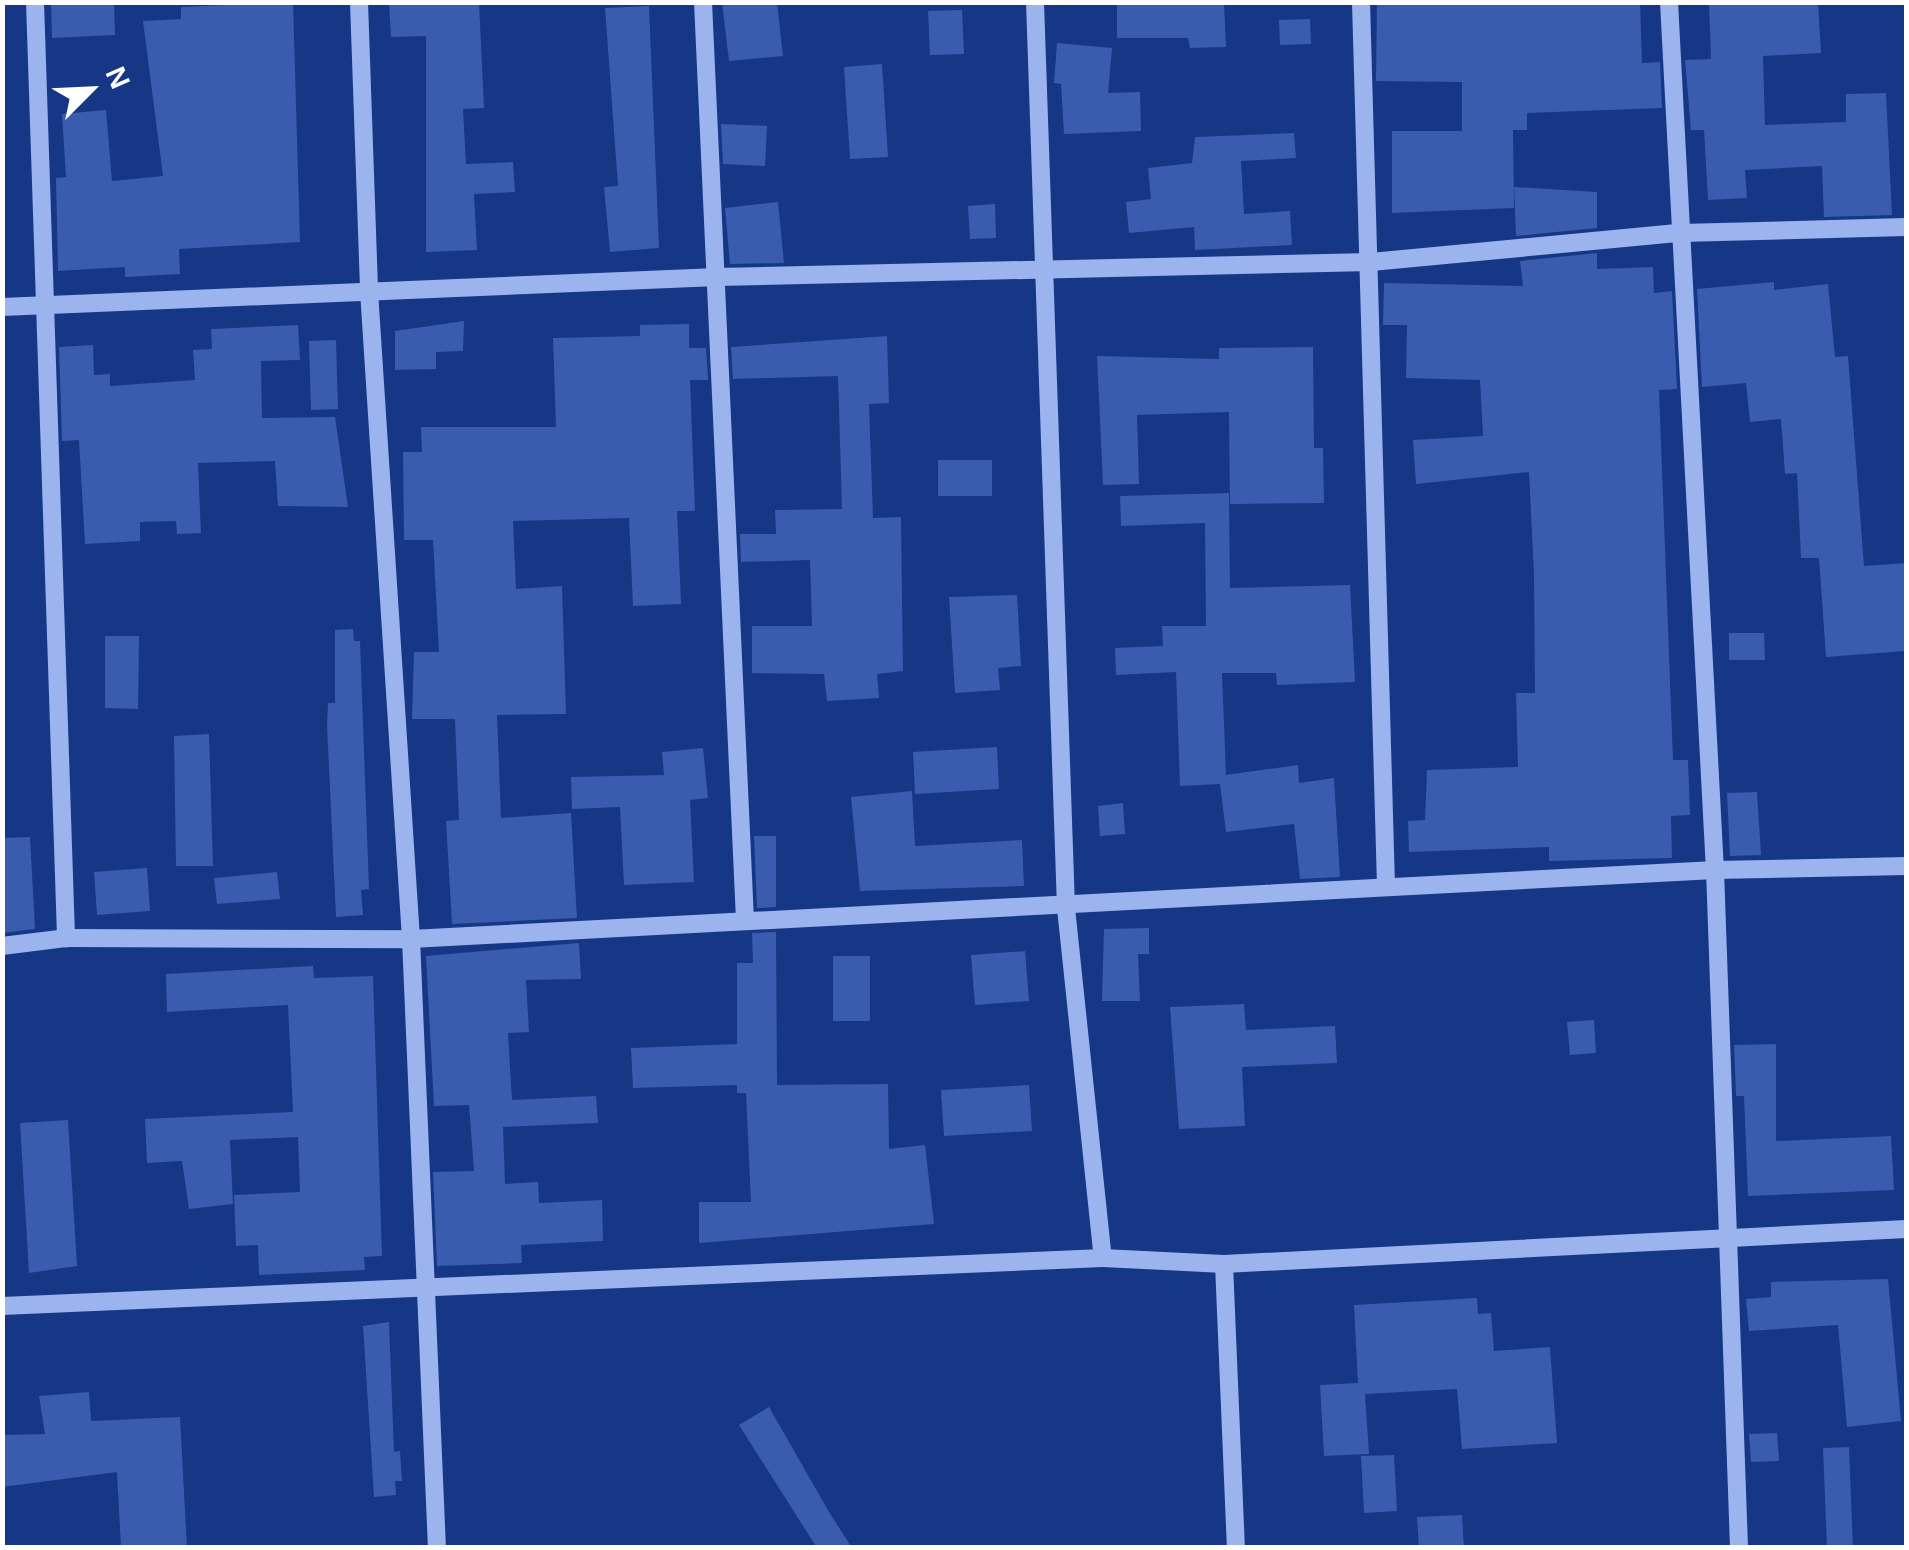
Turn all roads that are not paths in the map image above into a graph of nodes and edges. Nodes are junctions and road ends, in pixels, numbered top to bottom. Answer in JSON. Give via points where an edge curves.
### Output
{"nodes":[{"id":1,"x":34,"y":2,"type":"edge"},
{"id":2,"x":358,"y":2,"type":"edge"},
{"id":3,"x":703,"y":2,"type":"edge"},
{"id":4,"x":1034,"y":2,"type":"edge"},
{"id":5,"x":1360,"y":2,"type":"edge"},
{"id":6,"x":1669,"y":2,"type":"edge"},
{"id":7,"x":1906,"y":227,"type":"edge"},
{"id":8,"x":1680,"y":233,"type":"junction"},
{"id":9,"x":1371,"y":262,"type":"junction"},
{"id":10,"x":1048,"y":269,"type":"junction"},
{"id":11,"x":717,"y":277,"type":"junction"},
{"id":12,"x":370,"y":291,"type":"junction"},
{"id":13,"x":42,"y":306,"type":"junction"},
{"id":14,"x":2,"y":307,"type":"edge"},
{"id":15,"x":1906,"y":866,"type":"edge"},
{"id":16,"x":1715,"y":870,"type":"junction"},
{"id":17,"x":1386,"y":887,"type":"junction"},
{"id":18,"x":1066,"y":908,"type":"junction"},
{"id":19,"x":745,"y":921,"type":"junction"},
{"id":20,"x":66,"y":938,"type":"junction"},
{"id":21,"x":411,"y":939,"type":"junction"},
{"id":22,"x":2,"y":946,"type":"edge"},
{"id":23,"x":1906,"y":1229,"type":"edge"},
{"id":24,"x":1727,"y":1237,"type":"junction"},
{"id":25,"x":1104,"y":1258,"type":"junction"},
{"id":26,"x":1224,"y":1264,"type":"junction"},
{"id":27,"x":421,"y":1284,"type":"junction"},
{"id":28,"x":2,"y":1306,"type":"edge"},
{"id":29,"x":437,"y":1548,"type":"edge"},
{"id":30,"x":1236,"y":1548,"type":"edge"},
{"id":31,"x":1738,"y":1548,"type":"edge"}],
"edges":[{"from":1,"to":13,"type":"street"},
{"from":2,"to":12,"type":"street"},
{"from":3,"to":11,"type":"street"},
{"from":4,"to":10,"type":"street"},
{"from":5,"to":9,"type":"street"},
{"from":6,"to":8,"type":"street"},
{"from":7,"to":8,"type":"street"},
{"from":8,"to":9,"type":"street"},
{"from":8,"to":16,"type":"street"},
{"from":9,"to":10,"type":"street"},
{"from":9,"to":17,"type":"street"},
{"from":10,"to":11,"type":"street"},
{"from":10,"to":18,"type":"street"},
{"from":11,"to":12,"type":"street"},
{"from":11,"to":19,"type":"street"},
{"from":12,"to":13,"type":"street"},
{"from":12,"to":21,"type":"street"},
{"from":13,"to":14,"type":"street"},
{"from":13,"to":20,"type":"street"},
{"from":15,"to":16,"type":"street"},
{"from":16,"to":17,"type":"street"},
{"from":16,"to":24,"type":"street"},
{"from":17,"to":18,"type":"street"},
{"from":18,"to":19,"type":"street"},
{"from":18,"to":25,"type":"street"},
{"from":19,"to":21,"type":"street"},
{"from":20,"to":21,"type":"street"},
{"from":20,"to":22,"type":"street"},
{"from":21,"to":27,"type":"street"},
{"from":23,"to":24,"type":"street"},
{"from":24,"to":26,"type":"street"},
{"from":24,"to":31,"type":"street"},
{"from":25,"to":26,"type":"street"},
{"from":25,"to":27,"type":"street"},
{"from":26,"to":30,"type":"street"},
{"from":27,"to":28,"type":"street"},
{"from":27,"to":29,"type":"street"}]}
